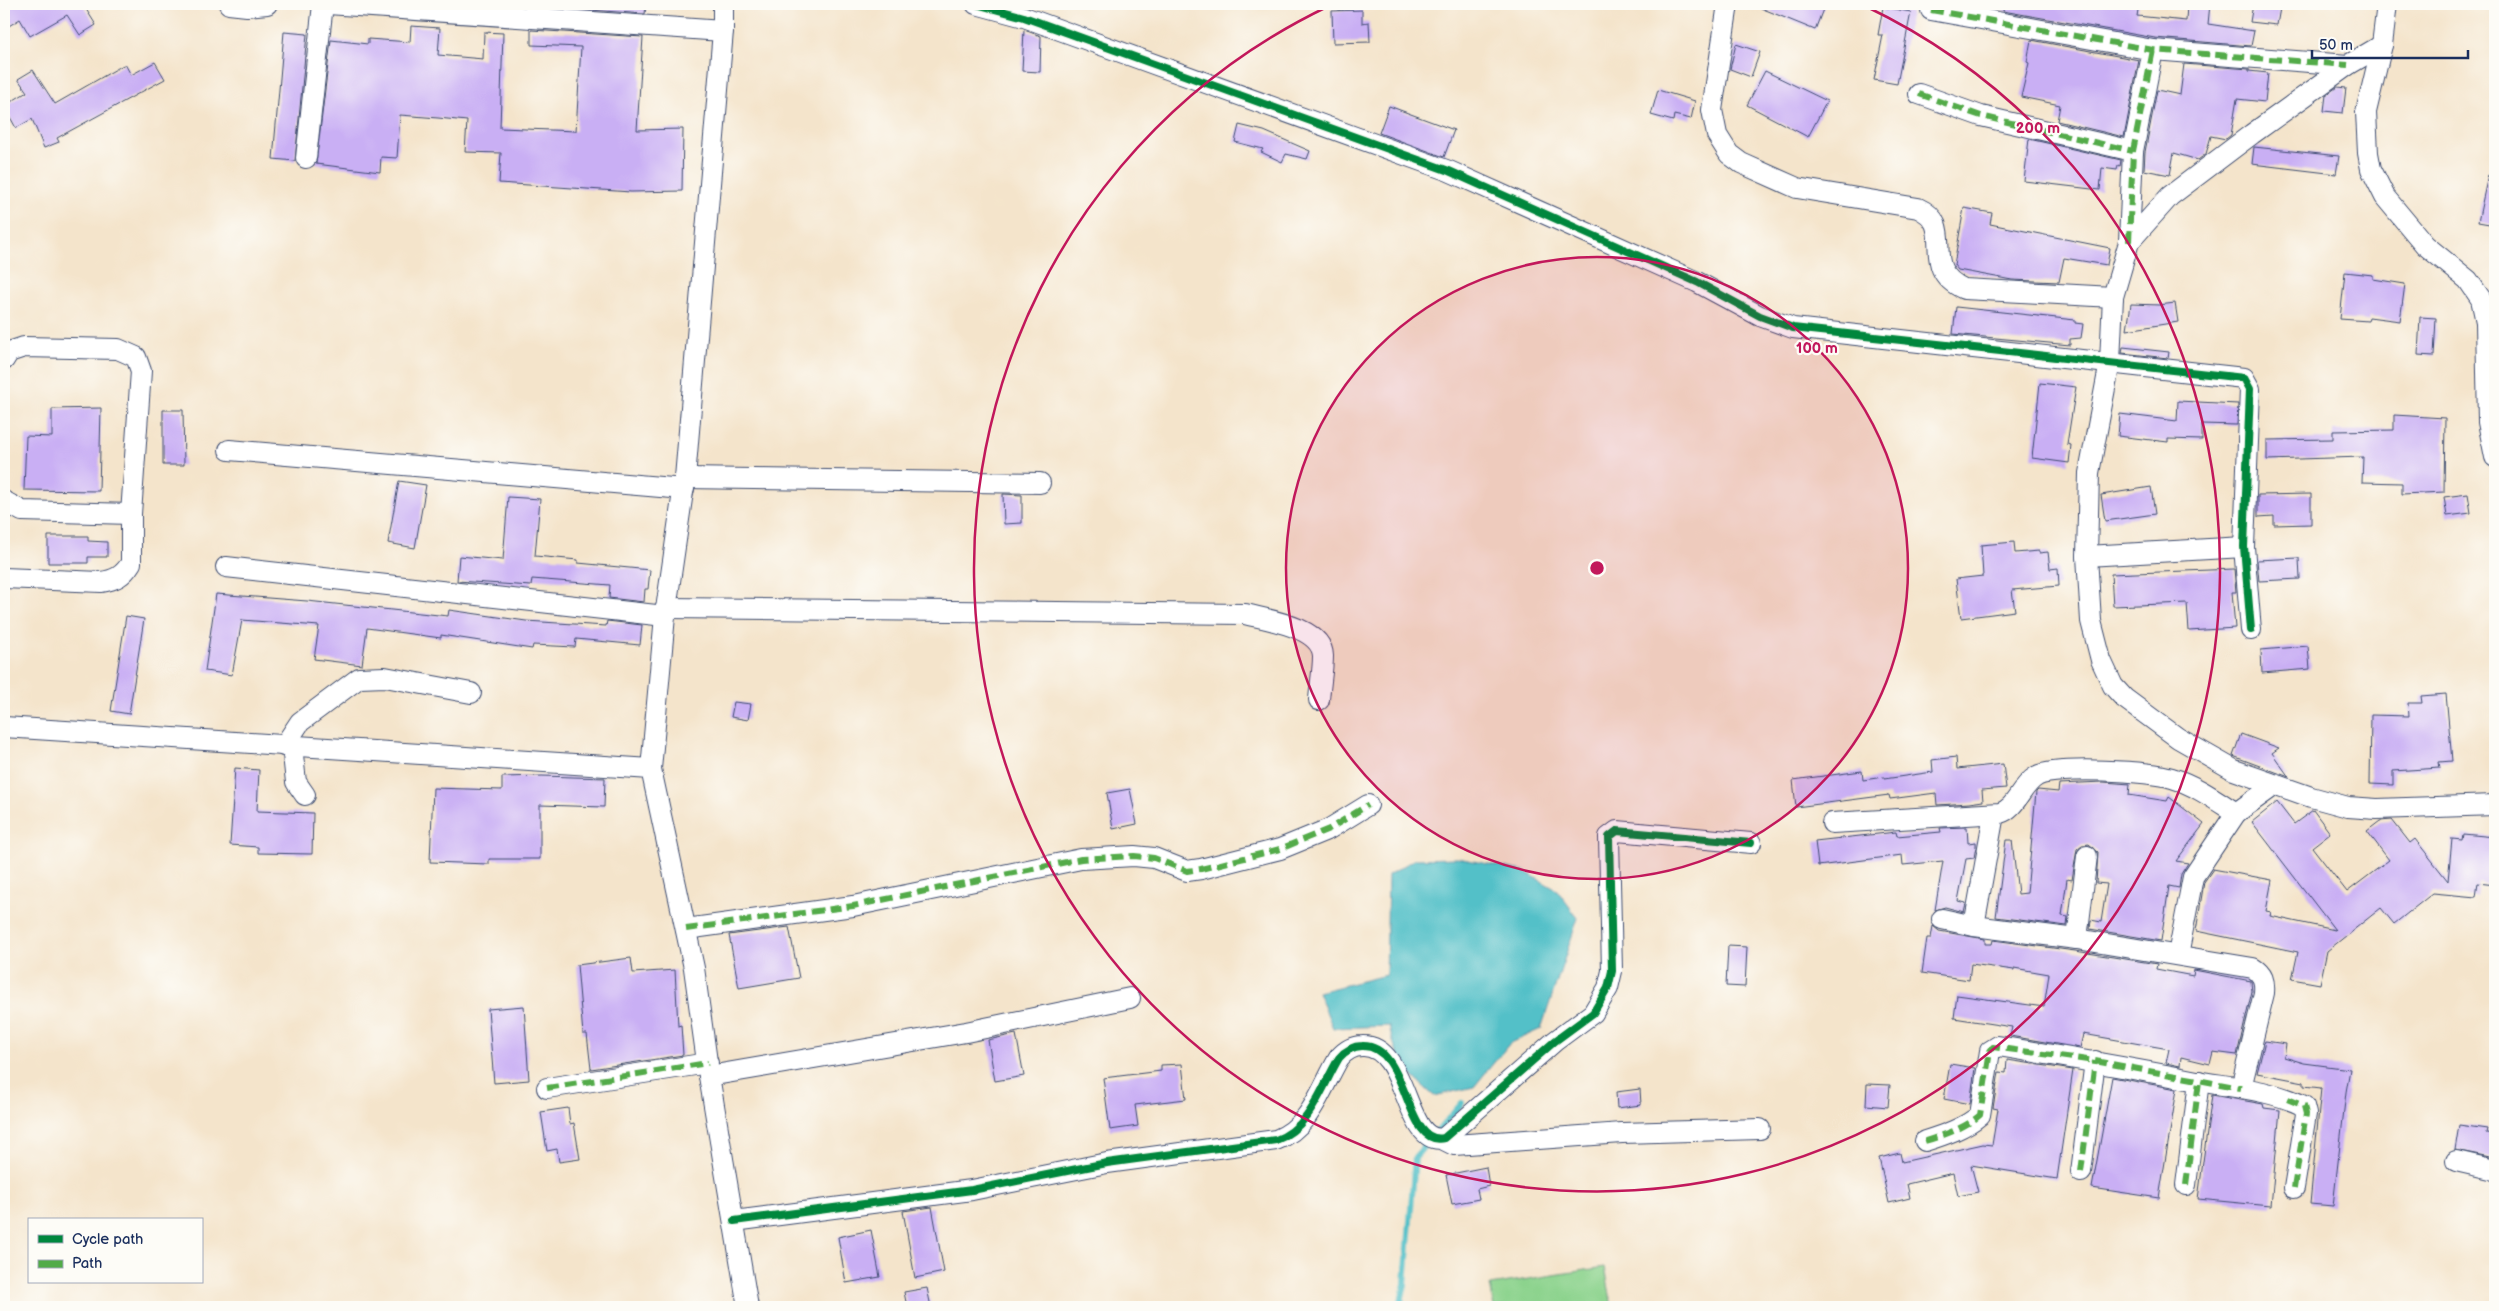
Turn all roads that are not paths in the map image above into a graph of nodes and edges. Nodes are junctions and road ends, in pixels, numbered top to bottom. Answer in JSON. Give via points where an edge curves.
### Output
{"nodes":[{"id":1,"x":230,"y":4,"type":"edge"},
{"id":2,"x":267,"y":4,"type":"edge"},
{"id":3,"x":323,"y":4,"type":"edge"},
{"id":4,"x":328,"y":4,"type":"edge"},
{"id":5,"x":723,"y":4,"type":"edge"},
{"id":6,"x":976,"y":4,"type":"edge"},
{"id":7,"x":1728,"y":4,"type":"edge"},
{"id":8,"x":2387,"y":4,"type":"edge"},
{"id":9,"x":1931,"y":10,"type":"dead end"},
{"id":10,"x":723,"y":31,"type":"junction"},
{"id":11,"x":2382,"y":45,"type":"junction"},
{"id":12,"x":2153,"y":50,"type":"junction"},
{"id":13,"x":2348,"y":65,"type":"junction"},
{"id":14,"x":1919,"y":94,"type":"dead end"},
{"id":15,"x":2133,"y":151,"type":"junction"},
{"id":16,"x":306,"y":158,"type":"dead end"},
{"id":17,"x":2129,"y":242,"type":"junction"},
{"id":18,"x":2113,"y":297,"type":"junction"},
{"id":19,"x":4,"y":360,"type":"edge"},
{"id":20,"x":2110,"y":362,"type":"junction"},
{"id":21,"x":229,"y":450,"type":"dead end"},
{"id":22,"x":2495,"y":457,"type":"edge"},
{"id":23,"x":684,"y":483,"type":"junction"},
{"id":24,"x":1040,"y":483,"type":"dead end"},
{"id":25,"x":4,"y":503,"type":"edge"},
{"id":26,"x":131,"y":514,"type":"junction"},
{"id":27,"x":2244,"y":547,"type":"junction"},
{"id":28,"x":2087,"y":556,"type":"junction"},
{"id":29,"x":226,"y":568,"type":"dead end"},
{"id":30,"x":4,"y":578,"type":"edge"},
{"id":31,"x":666,"y":612,"type":"junction"},
{"id":32,"x":2251,"y":630,"type":"dead end"},
{"id":33,"x":471,"y":693,"type":"dead end"},
{"id":34,"x":1319,"y":700,"type":"dead end"},
{"id":35,"x":4,"y":727,"type":"edge"},
{"id":36,"x":288,"y":746,"type":"junction"},
{"id":37,"x":651,"y":769,"type":"junction"},
{"id":38,"x":2275,"y":785,"type":"junction"},
{"id":39,"x":305,"y":795,"type":"dead end"},
{"id":40,"x":1368,"y":805,"type":"dead end"},
{"id":41,"x":2495,"y":805,"type":"edge"},
{"id":42,"x":2236,"y":813,"type":"junction"},
{"id":43,"x":1994,"y":814,"type":"junction"},
{"id":44,"x":1832,"y":823,"type":"dead end"},
{"id":45,"x":1751,"y":843,"type":"dead end"},
{"id":46,"x":2087,"y":856,"type":"dead end"},
{"id":47,"x":1942,"y":919,"type":"dead end"},
{"id":48,"x":1974,"y":926,"type":"junction"},
{"id":49,"x":686,"y":929,"type":"junction"},
{"id":50,"x":2077,"y":939,"type":"junction"},
{"id":51,"x":2178,"y":955,"type":"junction"},
{"id":52,"x":1130,"y":998,"type":"dead end"},
{"id":53,"x":2095,"y":1061,"type":"junction"},
{"id":54,"x":708,"y":1069,"type":"junction"},
{"id":55,"x":2199,"y":1081,"type":"junction"},
{"id":56,"x":547,"y":1088,"type":"dead end"},
{"id":57,"x":2241,"y":1088,"type":"junction"},
{"id":58,"x":1760,"y":1129,"type":"dead end"},
{"id":59,"x":1434,"y":1136,"type":"junction"},
{"id":60,"x":1925,"y":1141,"type":"dead end"},
{"id":61,"x":2456,"y":1161,"type":"dead end"},
{"id":62,"x":2495,"y":1170,"type":"edge"},
{"id":63,"x":2081,"y":1172,"type":"dead end"},
{"id":64,"x":2186,"y":1185,"type":"dead end"},
{"id":65,"x":2294,"y":1188,"type":"dead end"},
{"id":66,"x":734,"y":1221,"type":"junction"},
{"id":67,"x":748,"y":1307,"type":"edge"}],
"edges":[{"from":1,"to":2,"type":"street"},
{"from":3,"to":16,"type":"street"},
{"from":4,"to":10,"type":"street"},
{"from":5,"to":10,"type":"street"},
{"from":6,"to":20,"type":"street","via":[[1024,17],[1449,170],[1697,282],[1775,322],[1812,330]]},
{"from":7,"to":18,"type":"street","via":[[1712,110],[1717,135],[1729,154],[1741,163],[1797,188],[1918,208],[1928,213],[1935,224],[1942,269],[1951,283],[1964,289]]},
{"from":8,"to":11,"type":"street"},
{"from":9,"to":12,"type":"street"},
{"from":10,"to":23,"type":"street"},
{"from":11,"to":13,"type":"street"},
{"from":11,"to":22,"type":"street","via":[[2366,112],[2371,169],[2385,196],[2425,245],[2468,280],[2481,299],[2486,322],[2488,422]]},
{"from":12,"to":13,"type":"street"},
{"from":12,"to":15,"type":"street"},
{"from":13,"to":17,"type":"street","via":[[2170,196]]},
{"from":14,"to":15,"type":"street","via":[[1981,116]]},
{"from":15,"to":17,"type":"street"},
{"from":17,"to":18,"type":"street"},
{"from":18,"to":20,"type":"street"},
{"from":19,"to":26,"type":"street","via":[[9,352],[24,347],[118,349],[136,357],[141,371]]},
{"from":20,"to":27,"type":"street","via":[[2244,378],[2247,381],[2250,389]]},
{"from":20,"to":28,"type":"street","via":[[2089,473]]},
{"from":21,"to":23,"type":"street"},
{"from":23,"to":24,"type":"street"},
{"from":23,"to":31,"type":"street"},
{"from":25,"to":26,"type":"street","via":[[22,511]]},
{"from":26,"to":30,"type":"street","via":[[131,563],[121,576],[112,581]]},
{"from":27,"to":28,"type":"street"},
{"from":27,"to":32,"type":"street"},
{"from":28,"to":38,"type":"street","via":[[2091,621],[2101,660],[2113,686],[2154,722],[2194,748],[2234,770]]},
{"from":29,"to":31,"type":"street"},
{"from":31,"to":34,"type":"street","via":[[1245,614],[1306,631],[1319,643],[1323,655]]},
{"from":31,"to":37,"type":"street"},
{"from":33,"to":36,"type":"street","via":[[385,677],[359,678],[300,722]]},
{"from":35,"to":36,"type":"street"},
{"from":36,"to":37,"type":"street"},
{"from":36,"to":39,"type":"street","via":[[296,782]]},
{"from":37,"to":49,"type":"street"},
{"from":38,"to":41,"type":"street","via":[[2348,808],[2376,810]]},
{"from":38,"to":42,"type":"street"},
{"from":40,"to":49,"type":"street","via":[[1330,829],[1288,846],[1201,869],[1187,871],[1154,858],[1134,856],[1081,859],[853,906]]},
{"from":42,"to":43,"type":"street","via":[[2174,778],[2152,773],[2056,771],[2037,776],[2007,810]]},
{"from":42,"to":51,"type":"street","via":[[2193,877]]},
{"from":43,"to":44,"type":"street"},
{"from":43,"to":48,"type":"street"},
{"from":45,"to":59,"type":"street","via":[[1617,831],[1612,834],[1609,837],[1612,971],[1593,1014]]},
{"from":46,"to":50,"type":"street"},
{"from":47,"to":48,"type":"street"},
{"from":48,"to":50,"type":"street"},
{"from":49,"to":54,"type":"street"},
{"from":50,"to":51,"type":"street"},
{"from":51,"to":57,"type":"street","via":[[2252,968],[2264,978],[2263,1000]]},
{"from":52,"to":54,"type":"street","via":[[966,1032]]},
{"from":53,"to":55,"type":"street"},
{"from":53,"to":60,"type":"street","via":[[1993,1047],[1980,1115],[1944,1135]]},
{"from":53,"to":63,"type":"street"},
{"from":54,"to":56,"type":"street"},
{"from":54,"to":66,"type":"street"},
{"from":55,"to":57,"type":"street"},
{"from":55,"to":64,"type":"street"},
{"from":57,"to":65,"type":"street","via":[[2304,1106],[2305,1122]]},
{"from":58,"to":59,"type":"street","via":[[1622,1133],[1454,1145]]},
{"from":59,"to":66,"type":"street","via":[[1418,1124],[1392,1064],[1374,1048],[1357,1046],[1339,1058],[1307,1118],[1298,1128],[1276,1140],[1107,1162],[972,1190]]},
{"from":61,"to":62,"type":"street"},
{"from":66,"to":67,"type":"street"}]}
